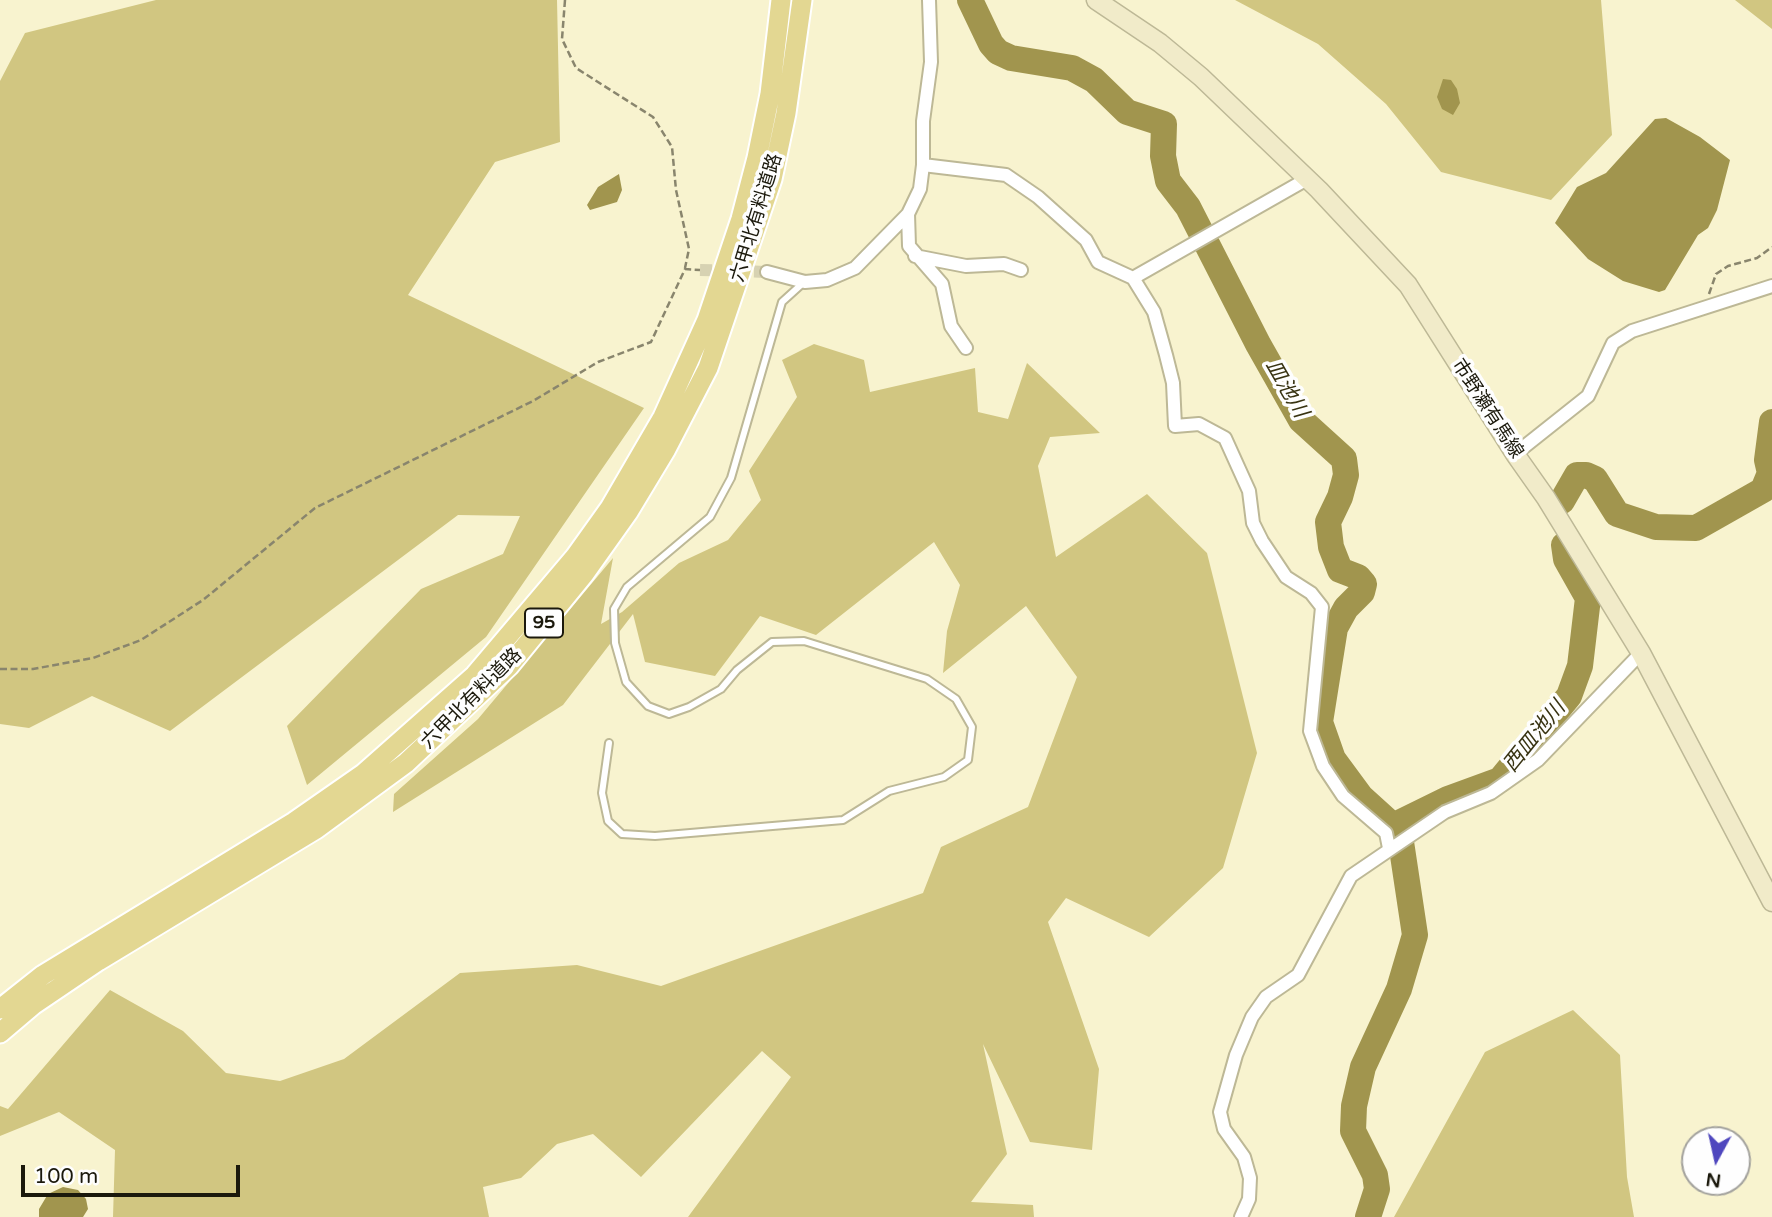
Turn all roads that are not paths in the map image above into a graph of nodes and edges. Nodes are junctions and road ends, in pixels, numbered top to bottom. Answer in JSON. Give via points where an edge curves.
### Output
{"nodes":[{"id":1,"x":781,"y":0,"type":"edge"},
{"id":2,"x":802,"y":0,"type":"edge"},
{"id":3,"x":929,"y":0,"type":"edge"},
{"id":4,"x":1096,"y":0,"type":"edge"},
{"id":5,"x":923,"y":165,"type":"junction"},
{"id":6,"x":1307,"y":179,"type":"junction"},
{"id":7,"x":908,"y":214,"type":"junction"},
{"id":8,"x":915,"y":256,"type":"junction"},
{"id":9,"x":1021,"y":270,"type":"dead end"},
{"id":10,"x":767,"y":272,"type":"tunnel mouth"},
{"id":11,"x":1133,"y":278,"type":"junction"},
{"id":12,"x":805,"y":282,"type":"junction"},
{"id":13,"x":1772,"y":286,"type":"edge"},
{"id":14,"x":966,"y":348,"type":"dead end"},
{"id":15,"x":1515,"y":454,"type":"junction"},
{"id":16,"x":1641,"y":653,"type":"junction"},
{"id":17,"x":609,"y":743,"type":"dead end"},
{"id":18,"x":1391,"y":847,"type":"junction"},
{"id":19,"x":1772,"y":902,"type":"edge"},
{"id":20,"x":0,"y":1009,"type":"edge"},
{"id":21,"x":0,"y":1033,"type":"edge"},
{"id":22,"x":1241,"y":1217,"type":"edge"}],
"edges":[{"from":1,"to":20,"type":"main road","name":"六甲北有料道路","number":"95","via":[[771,94],[757,158],[707,320],[663,417],[610,508],[575,557],[475,675],[363,774],[294,822],[54,968]]},
{"from":2,"to":21,"type":"main road","name":"六甲北有料道路","number":"95","via":[[772,179],[708,368],[666,449],[584,574],[509,666],[406,763],[316,829],[87,968]]},
{"from":3,"to":5,"type":"street"},
{"from":4,"to":6,"type":"main road","name":"市野瀬有馬線","via":[[1201,77]]},
{"from":5,"to":7,"type":"street","via":[[920,189]]},
{"from":5,"to":11,"type":"street","via":[[1006,175],[1086,240],[1098,262]]},
{"from":6,"to":11,"type":"street"},
{"from":6,"to":15,"type":"main road","name":"市野瀬有馬線","via":[[1408,285]]},
{"from":7,"to":8,"type":"street","via":[[909,246]]},
{"from":7,"to":12,"type":"street","via":[[855,268],[827,280]]},
{"from":8,"to":9,"type":"street","via":[[966,266],[1004,264]]},
{"from":8,"to":14,"type":"street","via":[[942,284],[951,327]]},
{"from":10,"to":12,"type":"street"},
{"from":11,"to":18,"type":"street","via":[[1154,312],[1167,355],[1175,426],[1199,424],[1225,438],[1250,491],[1253,523],[1262,541],[1286,577],[1311,593],[1322,607],[1310,731],[1323,766],[1343,796],[1386,833]]},
{"from":12,"to":17,"type":"lane","via":[[782,302],[732,478],[710,517],[627,587],[614,609],[615,643],[626,682],[648,706],[669,714],[721,689],[745,662],[772,642],[804,641],[927,679],[956,699],[972,727],[968,760],[944,777],[889,791],[842,820],[655,836],[622,834],[608,821],[602,793]]},
{"from":13,"to":15,"type":"street","via":[[1632,331],[1613,343],[1588,396]]},
{"from":15,"to":16,"type":"main road","name":"市野瀬有馬線"},
{"from":16,"to":18,"type":"street","via":[[1538,760],[1490,793],[1445,812]]},
{"from":16,"to":19,"type":"main road","name":"市野瀬有馬線"},
{"from":18,"to":22,"type":"street","via":[[1351,876],[1298,975],[1266,997],[1236,1055],[1220,1112],[1250,1178],[1249,1199]]}]}
